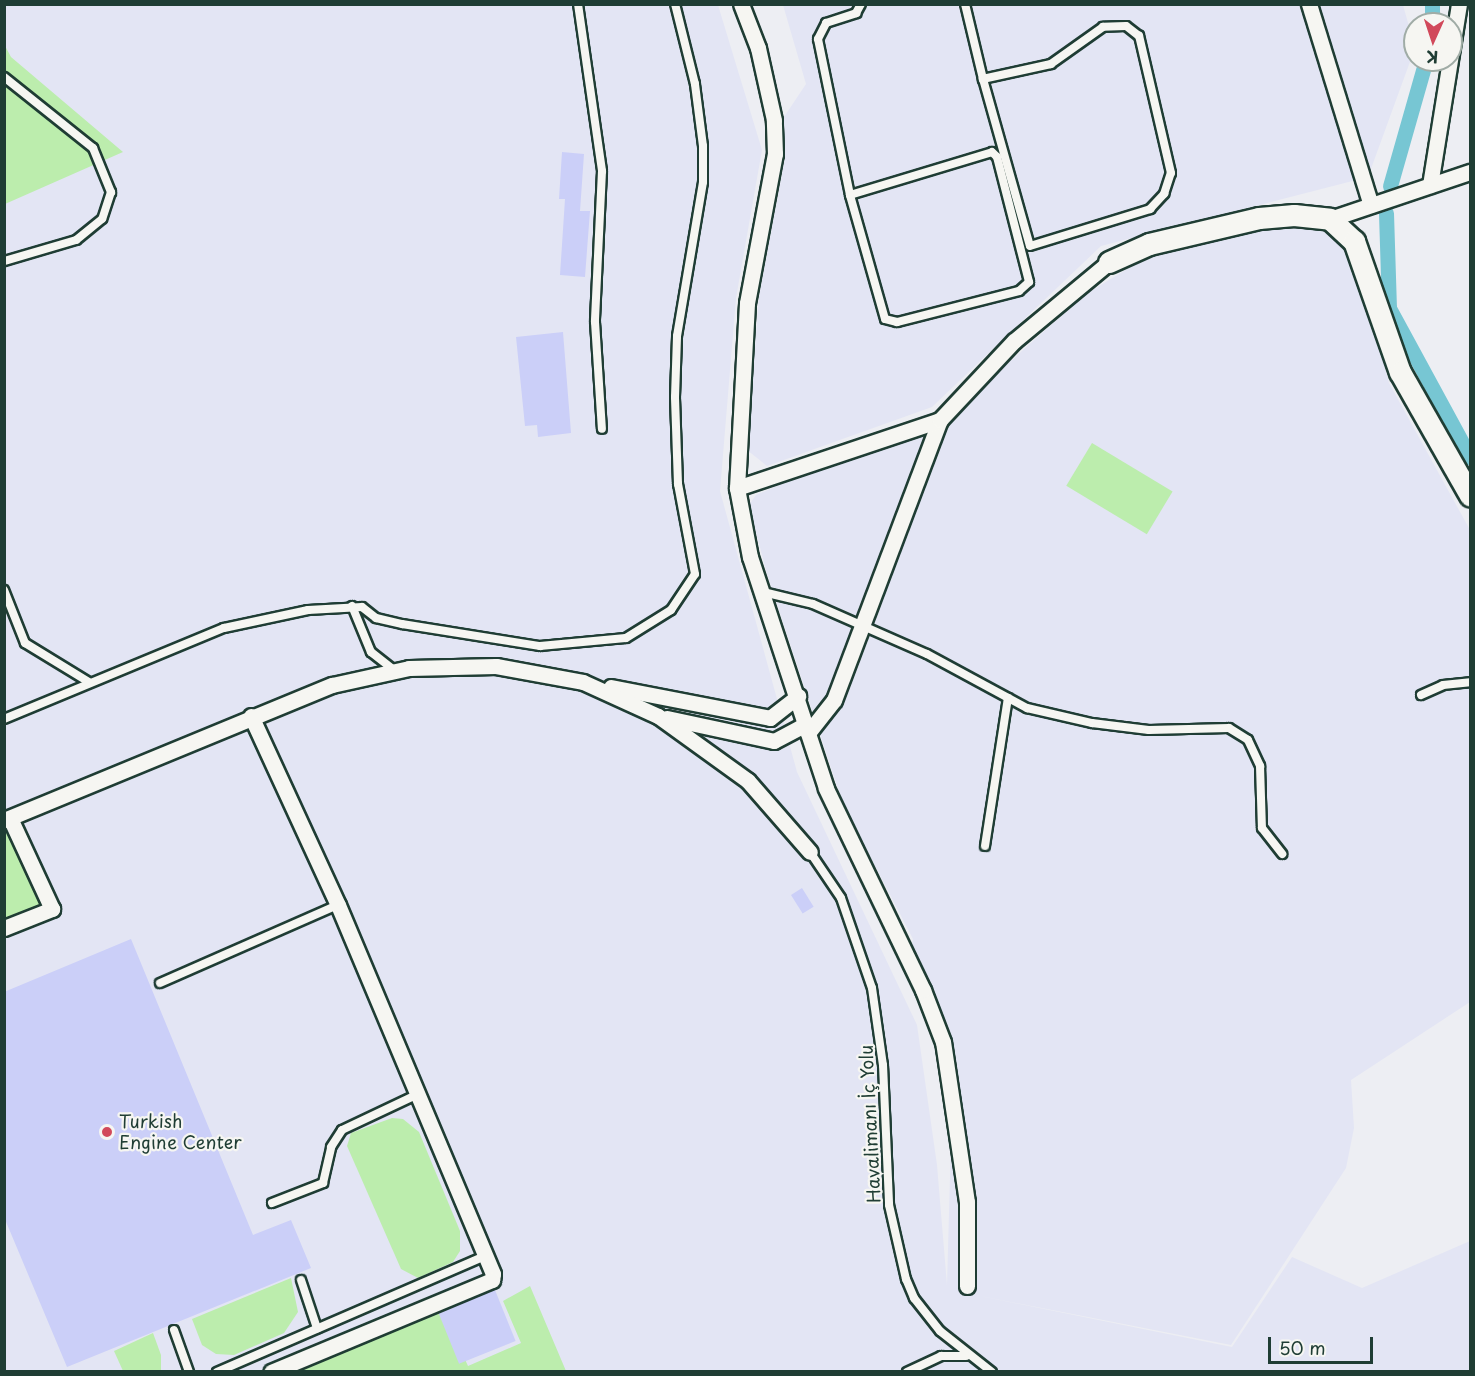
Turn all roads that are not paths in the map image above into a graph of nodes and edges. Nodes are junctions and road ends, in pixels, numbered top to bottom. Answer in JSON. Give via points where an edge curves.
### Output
{"nodes":[{"id":1,"x":578,"y":4,"type":"edge"},
{"id":2,"x":675,"y":4,"type":"edge"},
{"id":3,"x":741,"y":4,"type":"edge"},
{"id":4,"x":861,"y":4,"type":"edge"},
{"id":5,"x":965,"y":4,"type":"edge"},
{"id":6,"x":1309,"y":4,"type":"edge"},
{"id":7,"x":1459,"y":4,"type":"edge"},
{"id":8,"x":4,"y":77,"type":"edge"},
{"id":9,"x":983,"y":80,"type":"junction"},
{"id":10,"x":1470,"y":172,"type":"edge"},
{"id":11,"x":1430,"y":185,"type":"junction"},
{"id":12,"x":850,"y":195,"type":"junction"},
{"id":13,"x":1371,"y":206,"type":"junction"},
{"id":14,"x":1330,"y":219,"type":"junction"},
{"id":15,"x":4,"y":261,"type":"edge"},
{"id":16,"x":1109,"y":262,"type":"joint"},
{"id":17,"x":940,"y":420,"type":"junction"},
{"id":18,"x":602,"y":429,"type":"dead end"},
{"id":19,"x":737,"y":488,"type":"junction"},
{"id":20,"x":1470,"y":495,"type":"edge"},
{"id":21,"x":4,"y":590,"type":"edge"},
{"id":22,"x":763,"y":592,"type":"junction"},
{"id":23,"x":352,"y":606,"type":"junction"},
{"id":24,"x":861,"y":625,"type":"junction"},
{"id":25,"x":394,"y":671,"type":"junction"},
{"id":26,"x":89,"y":682,"type":"junction"},
{"id":27,"x":583,"y":682,"type":"junction"},
{"id":28,"x":1470,"y":682,"type":"edge"},
{"id":29,"x":1421,"y":695,"type":"dead end"},
{"id":30,"x":798,"y":696,"type":"junction"},
{"id":31,"x":1008,"y":698,"type":"junction"},
{"id":32,"x":251,"y":716,"type":"junction"},
{"id":33,"x":658,"y":716,"type":"junction"},
{"id":34,"x":4,"y":719,"type":"edge"},
{"id":35,"x":807,"y":728,"type":"junction"},
{"id":36,"x":7,"y":819,"type":"edge"},
{"id":37,"x":986,"y":846,"type":"dead end"},
{"id":38,"x":810,"y":852,"type":"joint"},
{"id":39,"x":1282,"y":854,"type":"dead end"},
{"id":40,"x":338,"y":905,"type":"junction"},
{"id":41,"x":4,"y":928,"type":"edge"},
{"id":42,"x":160,"y":983,"type":"dead end"},
{"id":43,"x":418,"y":1095,"type":"junction"},
{"id":44,"x":272,"y":1203,"type":"dead end"},
{"id":45,"x":485,"y":1256,"type":"junction"},
{"id":46,"x":301,"y":1280,"type":"dead end"},
{"id":47,"x":968,"y":1286,"type":"dead end"},
{"id":48,"x":317,"y":1328,"type":"junction"},
{"id":49,"x":174,"y":1330,"type":"dead end"},
{"id":50,"x":968,"y":1356,"type":"junction"},
{"id":51,"x":189,"y":1371,"type":"edge"},
{"id":52,"x":217,"y":1371,"type":"edge"},
{"id":53,"x":271,"y":1371,"type":"edge"},
{"id":54,"x":908,"y":1371,"type":"edge"},
{"id":55,"x":992,"y":1371,"type":"edge"}],
"edges":[{"from":1,"to":18,"type":"lane","via":[[602,171],[595,322]]},
{"from":2,"to":23,"type":"lane","via":[[694,84],[703,146],[703,182],[677,336],[675,396],[678,484],[695,574],[671,610],[626,638],[616,639],[540,646],[402,624]]},
{"from":3,"to":19,"type":"street","via":[[760,59],[774,120],[775,154],[747,303]]},
{"from":4,"to":12,"type":"lane","via":[[856,13],[826,23],[818,39]]},
{"from":5,"to":9,"type":"lane"},
{"from":6,"to":13,"type":"street"},
{"from":7,"to":11,"type":"street"},
{"from":8,"to":15,"type":"lane","via":[[93,148],[111,192],[102,219],[76,240]]},
{"from":9,"to":9,"type":"lane","via":[[1030,246],[1149,209],[1164,194],[1171,173],[1139,36],[1126,26],[1103,27],[1051,64]]},
{"from":10,"to":11,"type":"street"},
{"from":11,"to":13,"type":"street"},
{"from":12,"to":12,"type":"lane","via":[[890,323],[1019,291],[1029,282],[997,156],[992,152]]},
{"from":13,"to":14,"type":"street"},
{"from":14,"to":16,"type":"street","via":[[1294,215],[1237,222],[1149,244]]},
{"from":14,"to":20,"type":"street","via":[[1354,241],[1400,372]]},
{"from":16,"to":17,"type":"street","via":[[1014,341]]},
{"from":17,"to":19,"type":"street"},
{"from":17,"to":24,"type":"street"},
{"from":19,"to":22,"type":"street"},
{"from":21,"to":26,"type":"lane","via":[[25,643]]},
{"from":22,"to":24,"type":"lane","via":[[813,604]]},
{"from":22,"to":30,"type":"street"},
{"from":23,"to":25,"type":"lane","via":[[371,652]]},
{"from":23,"to":26,"type":"lane","via":[[308,609],[224,628]]},
{"from":24,"to":31,"type":"lane"},
{"from":24,"to":35,"type":"street","via":[[834,700]]},
{"from":25,"to":27,"type":"street","via":[[496,666]]},
{"from":25,"to":32,"type":"street","via":[[332,685]]},
{"from":26,"to":34,"type":"lane"},
{"from":27,"to":30,"type":"street","via":[[770,718]]},
{"from":27,"to":33,"type":"street"},
{"from":28,"to":29,"type":"lane","via":[[1443,685]]},
{"from":30,"to":35,"type":"street"},
{"from":31,"to":37,"type":"lane"},
{"from":31,"to":39,"type":"lane","via":[[1027,708],[1092,723],[1149,730],[1229,728],[1248,740],[1260,766],[1262,828]]},
{"from":32,"to":36,"type":"street"},
{"from":32,"to":40,"type":"street"},
{"from":33,"to":35,"type":"street","via":[[774,741]]},
{"from":33,"to":38,"type":"street","via":[[748,781]]},
{"from":35,"to":47,"type":"street","via":[[841,824],[923,990],[943,1042],[967,1202]]},
{"from":36,"to":41,"type":"street","via":[[51,909]]},
{"from":38,"to":50,"type":"lane","name":"Havalimanı İç Yolu","via":[[842,898],[872,987],[883,1065],[889,1205],[906,1279],[927,1316]]},
{"from":40,"to":42,"type":"lane"},
{"from":40,"to":43,"type":"street"},
{"from":43,"to":44,"type":"lane","via":[[342,1130],[331,1148],[323,1183]]},
{"from":43,"to":45,"type":"street"},
{"from":45,"to":48,"type":"lane"},
{"from":45,"to":53,"type":"street","via":[[492,1280]]},
{"from":46,"to":48,"type":"lane"},
{"from":48,"to":52,"type":"lane"},
{"from":49,"to":51,"type":"lane"},
{"from":50,"to":54,"type":"lane","via":[[941,1356]]},
{"from":50,"to":55,"type":"lane","name":"Havalimanı İç Yolu"}]}
